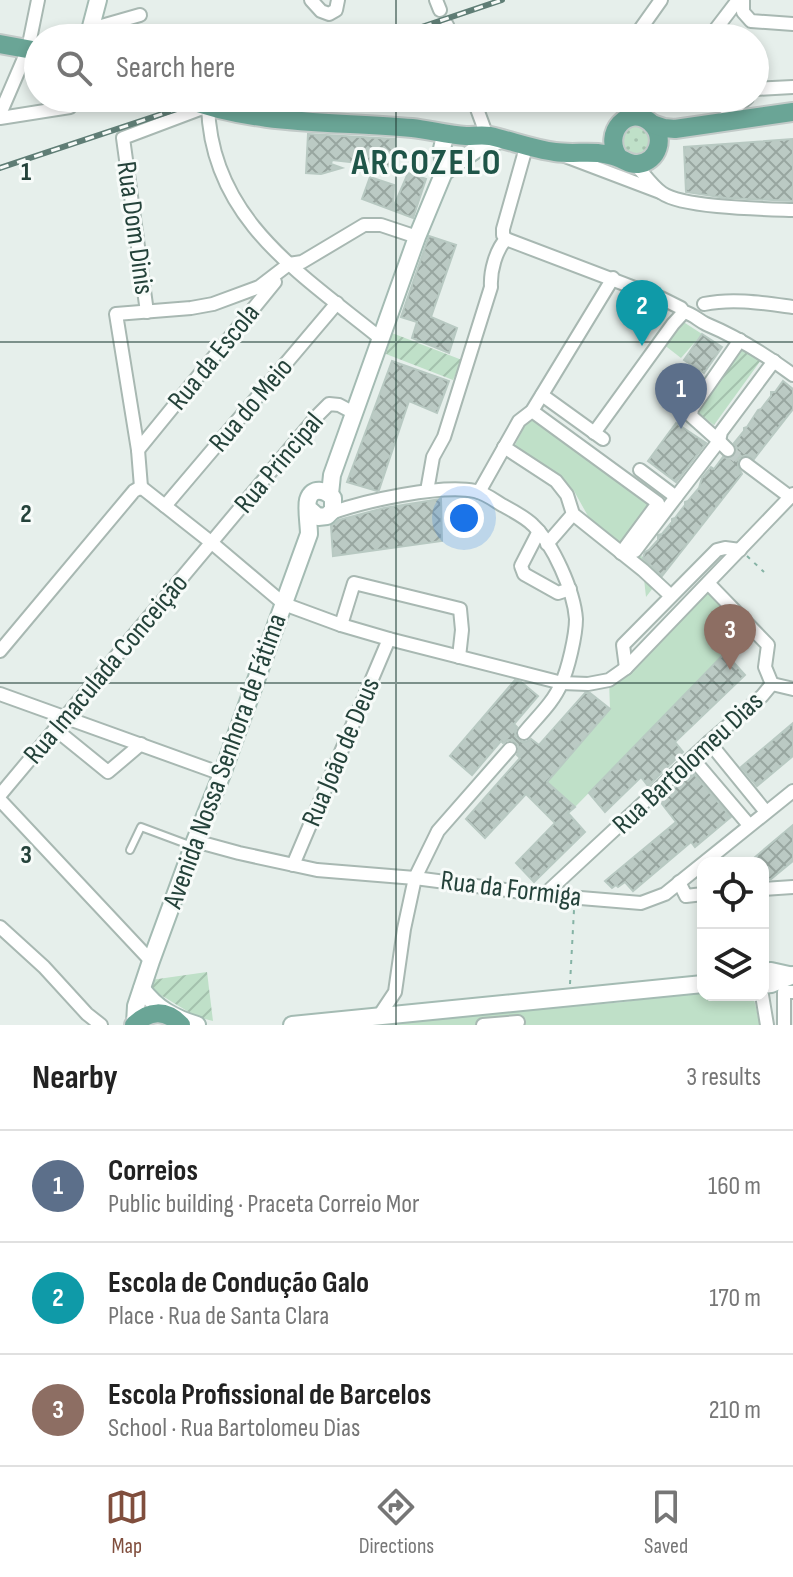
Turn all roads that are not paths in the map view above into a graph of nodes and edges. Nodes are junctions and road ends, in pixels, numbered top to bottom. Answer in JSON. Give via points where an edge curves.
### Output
{"nodes":[{"id":1,"x":38,"y":0,"type":"edge"},
{"id":2,"x":98,"y":0,"type":"edge"},
{"id":3,"x":311,"y":0,"type":"edge"},
{"id":4,"x":338,"y":0,"type":"edge"},
{"id":5,"x":661,"y":0,"type":"edge"},
{"id":6,"x":741,"y":0,"type":"edge"},
{"id":7,"x":140,"y":15,"type":"dead end"},
{"id":8,"x":36,"y":24,"type":"edge"},
{"id":9,"x":92,"y":24,"type":"edge"},
{"id":10,"x":115,"y":24,"type":"edge"},
{"id":11,"x":644,"y":24,"type":"edge"},
{"id":12,"x":721,"y":24,"type":"edge"},
{"id":13,"x":793,"y":24,"type":"edge"},
{"id":14,"x":0,"y":44,"type":"edge"},
{"id":15,"x":24,"y":48,"type":"edge"},
{"id":16,"x":24,"y":68,"type":"edge"},
{"id":17,"x":793,"y":87,"type":"edge"},
{"id":18,"x":769,"y":88,"type":"edge"},
{"id":19,"x":31,"y":112,"type":"edge"},
{"id":20,"x":192,"y":112,"type":"edge"},
{"id":21,"x":208,"y":112,"type":"edge"},
{"id":22,"x":234,"y":112,"type":"edge"},
{"id":23,"x":481,"y":112,"type":"edge"},
{"id":24,"x":630,"y":112,"type":"edge"},
{"id":25,"x":731,"y":112,"type":"edge"},
{"id":26,"x":753,"y":112,"type":"edge"},
{"id":27,"x":793,"y":112,"type":"edge"},
{"id":28,"x":0,"y":116,"type":"edge"},
{"id":29,"x":762,"y":116,"type":"junction"},
{"id":30,"x":631,"y":117,"type":"junction"},
{"id":31,"x":793,"y":122,"type":"edge"},
{"id":32,"x":718,"y":123,"type":"junction"},
{"id":33,"x":652,"y":124,"type":"junction"},
{"id":34,"x":614,"y":132,"type":"junction"},
{"id":35,"x":495,"y":138,"type":"junction"},
{"id":36,"x":453,"y":140,"type":"junction"},
{"id":37,"x":527,"y":144,"type":"junction"},
{"id":38,"x":555,"y":152,"type":"junction"},
{"id":39,"x":467,"y":156,"type":"junction"},
{"id":40,"x":641,"y":158,"type":"junction"},
{"id":41,"x":444,"y":172,"type":"junction"},
{"id":42,"x":658,"y":190,"type":"junction"},
{"id":43,"x":793,"y":210,"type":"edge"},
{"id":44,"x":417,"y":237,"type":"junction"},
{"id":45,"x":506,"y":239,"type":"junction"},
{"id":46,"x":289,"y":264,"type":"junction"},
{"id":47,"x":613,"y":278,"type":"junction"},
{"id":48,"x":337,"y":303,"type":"junction"},
{"id":49,"x":793,"y":307,"type":"edge"},
{"id":50,"x":691,"y":309,"type":"junction"},
{"id":51,"x":147,"y":312,"type":"junction"},
{"id":52,"x":380,"y":338,"type":"junction"},
{"id":53,"x":740,"y":340,"type":"junction"},
{"id":54,"x":774,"y":361,"type":"junction"},
{"id":55,"x":793,"y":375,"type":"edge"},
{"id":56,"x":542,"y":395,"type":"junction"},
{"id":57,"x":532,"y":411,"type":"junction"},
{"id":58,"x":354,"y":413,"type":"junction"},
{"id":59,"x":723,"y":445,"type":"junction"},
{"id":60,"x":504,"y":447,"type":"junction"},
{"id":61,"x":138,"y":450,"type":"junction"},
{"id":62,"x":746,"y":464,"type":"tunnel mouth"},
{"id":63,"x":640,"y":470,"type":"dead end"},
{"id":64,"x":141,"y":487,"type":"junction"},
{"id":65,"x":427,"y":491,"type":"junction"},
{"id":66,"x":479,"y":492,"type":"junction"},
{"id":67,"x":791,"y":496,"type":"edge"},
{"id":68,"x":676,"y":497,"type":"junction"},
{"id":69,"x":327,"y":502,"type":"junction"},
{"id":70,"x":165,"y":506,"type":"junction"},
{"id":71,"x":573,"y":514,"type":"junction"},
{"id":72,"x":539,"y":531,"type":"junction"},
{"id":73,"x":309,"y":534,"type":"junction"},
{"id":74,"x":212,"y":543,"type":"junction"},
{"id":75,"x":547,"y":544,"type":"junction"},
{"id":76,"x":740,"y":550,"type":"junction"},
{"id":77,"x":635,"y":551,"type":"dead end"},
{"id":78,"x":621,"y":553,"type":"junction"},
{"id":79,"x":708,"y":583,"type":"junction"},
{"id":80,"x":570,"y":589,"type":"junction"},
{"id":81,"x":671,"y":596,"type":"junction"},
{"id":82,"x":284,"y":604,"type":"junction"},
{"id":83,"x":742,"y":619,"type":"junction"},
{"id":84,"x":341,"y":625,"type":"junction"},
{"id":85,"x":389,"y":639,"type":"junction"},
{"id":86,"x":716,"y":646,"type":"dead end"},
{"id":87,"x":0,"y":651,"type":"edge"},
{"id":88,"x":459,"y":657,"type":"junction"},
{"id":89,"x":626,"y":668,"type":"junction"},
{"id":90,"x":562,"y":683,"type":"junction"},
{"id":91,"x":772,"y":684,"type":"junction"},
{"id":92,"x":793,"y":689,"type":"edge"},
{"id":93,"x":0,"y":694,"type":"edge"},
{"id":94,"x":65,"y":717,"type":"junction"},
{"id":95,"x":55,"y":729,"type":"junction"},
{"id":96,"x":524,"y":733,"type":"dead end"},
{"id":97,"x":709,"y":742,"type":"junction"},
{"id":98,"x":141,"y":744,"type":"junction"},
{"id":99,"x":510,"y":749,"type":"dead end"},
{"id":100,"x":693,"y":759,"type":"junction"},
{"id":101,"x":222,"y":774,"type":"junction"},
{"id":102,"x":1,"y":793,"type":"edge"},
{"id":103,"x":792,"y":795,"type":"edge"},
{"id":104,"x":766,"y":812,"type":"junction"},
{"id":105,"x":749,"y":825,"type":"junction"},
{"id":106,"x":194,"y":844,"type":"junction"},
{"id":107,"x":130,"y":850,"type":"dead end"},
{"id":108,"x":293,"y":865,"type":"junction"},
{"id":109,"x":415,"y":878,"type":"junction"},
{"id":110,"x":679,"y":882,"type":"junction"},
{"id":111,"x":793,"y":887,"type":"edge"},
{"id":112,"x":769,"y":889,"type":"edge"},
{"id":113,"x":544,"y":895,"type":"junction"},
{"id":114,"x":697,"y":895,"type":"edge"},
{"id":115,"x":0,"y":927,"type":"edge"},
{"id":116,"x":151,"y":961,"type":"junction"},
{"id":117,"x":769,"y":976,"type":"edge"},
{"id":118,"x":792,"y":981,"type":"edge"},
{"id":119,"x":697,"y":985,"type":"edge"},
{"id":120,"x":142,"y":989,"type":"junction"},
{"id":121,"x":395,"y":992,"type":"junction"},
{"id":122,"x":765,"y":1001,"type":"edge"},
{"id":123,"x":516,"y":1002,"type":"junction"},
{"id":124,"x":411,"y":1013,"type":"junction"},
{"id":125,"x":379,"y":1016,"type":"junction"},
{"id":126,"x":178,"y":1021,"type":"edge"},
{"id":127,"x":518,"y":1023,"type":"edge"},
{"id":128,"x":135,"y":1024,"type":"edge"},
{"id":129,"x":101,"y":1025,"type":"edge"},
{"id":130,"x":197,"y":1025,"type":"edge"},
{"id":131,"x":292,"y":1025,"type":"edge"},
{"id":132,"x":483,"y":1025,"type":"edge"},
{"id":133,"x":767,"y":1025,"type":"edge"},
{"id":134,"x":784,"y":1025,"type":"edge"}],
"edges":[{"from":1,"to":8,"type":"street"},
{"from":2,"to":9,"type":"street"},
{"from":3,"to":4,"type":"street","via":[[329,14]]},
{"from":5,"to":11,"type":"street"},
{"from":6,"to":12,"type":"street"},
{"from":6,"to":13,"type":"street","via":[[751,21]]},
{"from":7,"to":10,"type":"street"},
{"from":14,"to":15,"type":"main road"},
{"from":16,"to":28,"type":"street"},
{"from":17,"to":18,"type":"street"},
{"from":19,"to":28,"type":"street"},
{"from":20,"to":51,"type":"street","name":"Rua Dom Dinis","via":[[123,138]]},
{"from":21,"to":46,"type":"street","via":[[217,161],[234,200]]},
{"from":22,"to":36,"type":"main road","via":[[430,131]]},
{"from":23,"to":35,"type":"street"},
{"from":24,"to":30,"type":"street"},
{"from":25,"to":32,"type":"street"},
{"from":26,"to":29,"type":"street"},
{"from":27,"to":29,"type":"main road"},
{"from":29,"to":32,"type":"main road"},
{"from":30,"to":33,"type":"main road"},
{"from":30,"to":34,"type":"main road"},
{"from":31,"to":40,"type":"main road","via":[[675,140]]},
{"from":32,"to":33,"type":"main road","via":[[675,129]]},
{"from":33,"to":40,"type":"main road","via":[[659,136]]},
{"from":34,"to":38,"type":"main road"},
{"from":34,"to":40,"type":"main road","via":[[612,146]]},
{"from":35,"to":36,"type":"main road"},
{"from":35,"to":37,"type":"main road"},
{"from":35,"to":39,"type":"street"},
{"from":36,"to":39,"type":"street","via":[[470,144]]},
{"from":36,"to":39,"type":"street","via":[[447,156]]},
{"from":36,"to":41,"type":"street"},
{"from":37,"to":38,"type":"main road"},
{"from":37,"to":45,"type":"street","via":[[503,229]]},
{"from":38,"to":40,"type":"main road"},
{"from":38,"to":42,"type":"street"},
{"from":39,"to":41,"type":"street"},
{"from":40,"to":42,"type":"street"},
{"from":41,"to":44,"type":"street"},
{"from":42,"to":43,"type":"street","via":[[721,207]]},
{"from":44,"to":46,"type":"street","via":[[364,225],[302,262]]},
{"from":44,"to":52,"type":"street"},
{"from":45,"to":47,"type":"street"},
{"from":45,"to":65,"type":"street","via":[[444,437],[433,457]]},
{"from":46,"to":48,"type":"street"},
{"from":46,"to":51,"type":"street","via":[[259,287],[213,304]]},
{"from":46,"to":61,"type":"street","name":"Rua da Escola"},
{"from":47,"to":50,"type":"street"},
{"from":47,"to":56,"type":"street"},
{"from":48,"to":52,"type":"street"},
{"from":48,"to":70,"type":"street","name":"Rua do Meio"},
{"from":49,"to":50,"type":"street","via":[[720,300]]},
{"from":50,"to":53,"type":"street"},
{"from":50,"to":56,"type":"street","via":[[673,324],[599,436]]},
{"from":51,"to":61,"type":"street","via":[[116,314]]},
{"from":52,"to":58,"type":"street"},
{"from":53,"to":54,"type":"street"},
{"from":53,"to":59,"type":"street","via":[[692,409],[691,416]]},
{"from":54,"to":55,"type":"street"},
{"from":54,"to":59,"type":"street","via":[[721,432]]},
{"from":56,"to":57,"type":"street"},
{"from":57,"to":60,"type":"street","via":[[519,421]]},
{"from":57,"to":78,"type":"street","via":[[658,503]]},
{"from":58,"to":69,"type":"street"},
{"from":58,"to":74,"type":"street","name":"Rua Principal","via":[[329,404]]},
{"from":59,"to":68,"type":"street"},
{"from":60,"to":66,"type":"street"},
{"from":60,"to":71,"type":"street","via":[[556,481]]},
{"from":61,"to":64,"type":"street"},
{"from":62,"to":67,"type":"street"},
{"from":63,"to":68,"type":"street"},
{"from":64,"to":70,"type":"street"},
{"from":64,"to":87,"type":"street"},
{"from":65,"to":66,"type":"street"},
{"from":65,"to":69,"type":"street","via":[[350,506]]},
{"from":66,"to":72,"type":"street"},
{"from":67,"to":76,"type":"street"},
{"from":68,"to":77,"type":"street"},
{"from":69,"to":73,"type":"street","name":"Avenida Nossa Senhora de Fátima"},
{"from":69,"to":73,"type":"street","name":"Avenida Nossa Senhora de Fátima","via":[[318,517],[309,509]]},
{"from":70,"to":74,"type":"street"},
{"from":71,"to":75,"type":"street"},
{"from":71,"to":78,"type":"street"},
{"from":72,"to":75,"type":"street"},
{"from":72,"to":80,"type":"street","via":[[521,566],[524,574],[558,593]]},
{"from":73,"to":82,"type":"street","name":"Avenida Nossa Senhora de Fátima"},
{"from":74,"to":82,"type":"street"},
{"from":74,"to":94,"type":"street","name":"Rua Imaculada Conceição"},
{"from":75,"to":80,"type":"street"},
{"from":76,"to":79,"type":"street"},
{"from":76,"to":81,"type":"street","via":[[717,550]]},
{"from":78,"to":81,"type":"street"},
{"from":79,"to":83,"type":"street","name":"Rua Bartolomeu Dias"},
{"from":79,"to":89,"type":"street"},
{"from":80,"to":90,"type":"street","via":[[576,620]]},
{"from":81,"to":89,"type":"street","via":[[623,645]]},
{"from":82,"to":84,"type":"street"},
{"from":82,"to":101,"type":"street","name":"Avenida Nossa Senhora de Fátima"},
{"from":83,"to":86,"type":"lane"},
{"from":83,"to":91,"type":"street","name":"Rua Bartolomeu Dias","via":[[768,645],[765,667]]},
{"from":84,"to":85,"type":"street"},
{"from":84,"to":88,"type":"street","via":[[354,583],[460,609]]},
{"from":85,"to":88,"type":"street"},
{"from":85,"to":108,"type":"street","name":"Rua João de Deus"},
{"from":88,"to":90,"type":"street"},
{"from":89,"to":90,"type":"street","via":[[609,680]]},
{"from":90,"to":96,"type":"street"},
{"from":91,"to":92,"type":"street"},
{"from":91,"to":97,"type":"street","name":"Rua Bartolomeu Dias"},
{"from":93,"to":94,"type":"street"},
{"from":94,"to":95,"type":"street","name":"Rua Imaculada Conceição"},
{"from":94,"to":98,"type":"street"},
{"from":95,"to":98,"type":"street","via":[[108,772]]},
{"from":95,"to":102,"type":"street","name":"Rua Imaculada Conceição"},
{"from":97,"to":100,"type":"street","name":"Rua Bartolomeu Dias"},
{"from":97,"to":104,"type":"street"},
{"from":98,"to":101,"type":"street"},
{"from":99,"to":109,"type":"street","via":[[438,831]]},
{"from":100,"to":105,"type":"street"},
{"from":100,"to":113,"type":"street","name":"Rua Bartolomeu Dias"},
{"from":101,"to":106,"type":"street","name":"Avenida Nossa Senhora de Fátima"},
{"from":102,"to":116,"type":"street"},
{"from":103,"to":104,"type":"street","name":"Rua da Formiga"},
{"from":104,"to":105,"type":"street","name":"Rua da Formiga"},
{"from":105,"to":110,"type":"street","name":"Rua da Formiga"},
{"from":106,"to":107,"type":"lane","via":[[141,827]]},
{"from":106,"to":108,"type":"street","name":"Rua da Formiga"},
{"from":106,"to":116,"type":"street","name":"Avenida Nossa Senhora de Fátima"},
{"from":108,"to":109,"type":"street","name":"Rua da Formiga"},
{"from":109,"to":113,"type":"street","name":"Rua da Formiga"},
{"from":109,"to":121,"type":"street"},
{"from":110,"to":113,"type":"street","name":"Rua da Formiga","via":[[641,903]]},
{"from":110,"to":114,"type":"street","via":[[686,896]]},
{"from":111,"to":112,"type":"street"},
{"from":115,"to":129,"type":"street"},
{"from":116,"to":120,"type":"street","name":"Avenida Nossa Senhora de Fátima"},
{"from":117,"to":118,"type":"street","via":[[771,971]]},
{"from":118,"to":134,"type":"street","via":[[784,992]]},
{"from":119,"to":123,"type":"street"},
{"from":120,"to":126,"type":"street"},
{"from":120,"to":128,"type":"street","name":"Avenida Nossa Senhora de Fátima"},
{"from":121,"to":124,"type":"street"},
{"from":121,"to":125,"type":"street"},
{"from":122,"to":133,"type":"street"},
{"from":123,"to":124,"type":"street"},
{"from":123,"to":127,"type":"street"},
{"from":124,"to":125,"type":"street"},
{"from":125,"to":131,"type":"street"},
{"from":126,"to":128,"type":"main road","via":[[156,1012]]},
{"from":126,"to":130,"type":"street"},
{"from":127,"to":132,"type":"street"}]}
